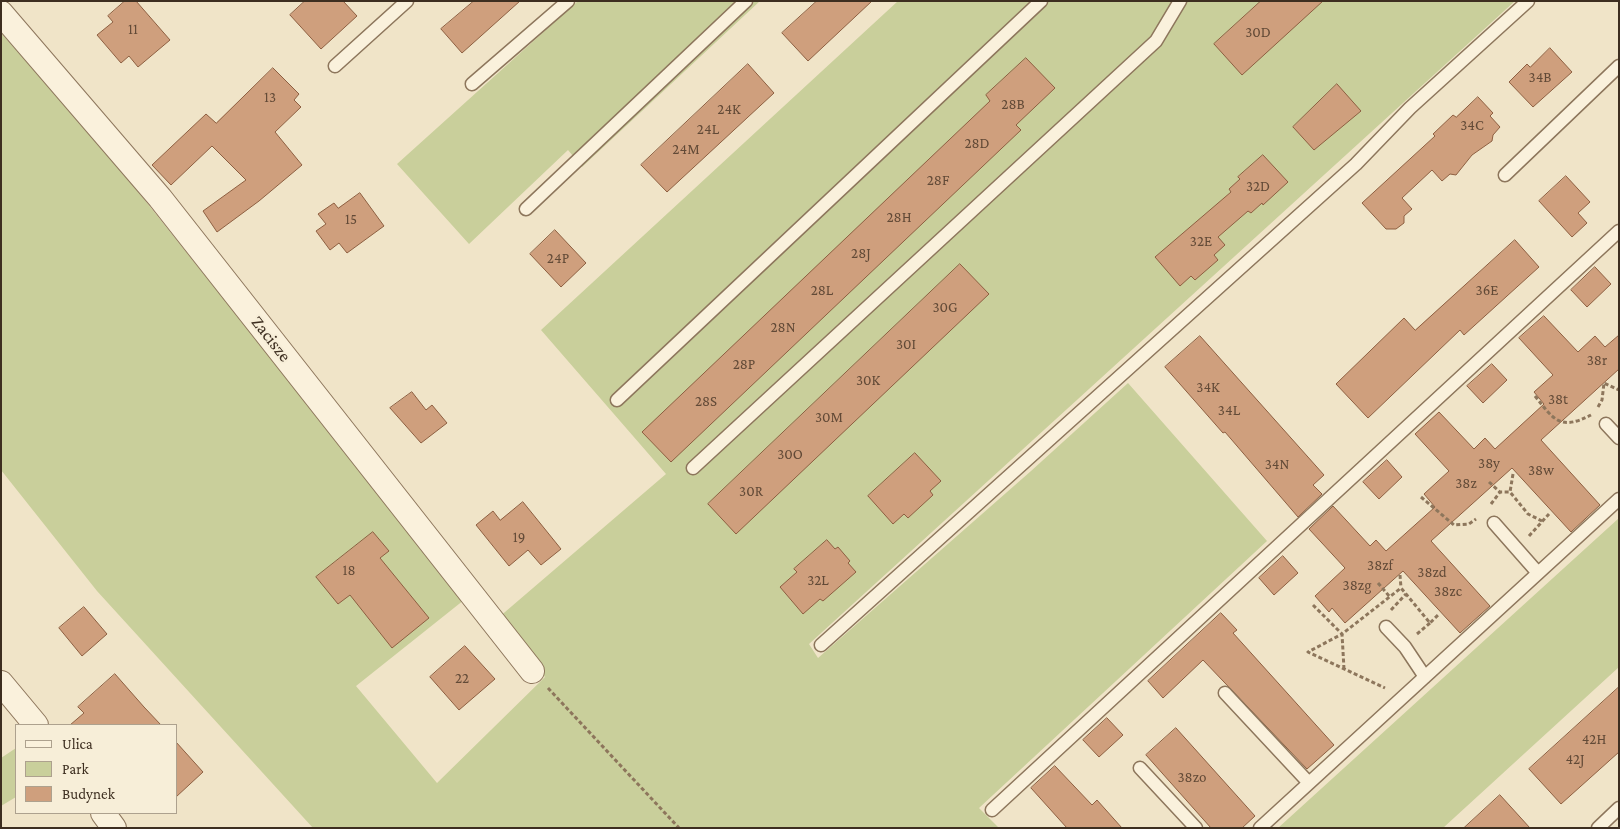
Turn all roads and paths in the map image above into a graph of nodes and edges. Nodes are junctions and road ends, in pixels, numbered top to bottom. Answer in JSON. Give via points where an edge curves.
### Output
{"nodes":[{"id":1,"x":408,"y":1,"type":"edge"},
{"id":2,"x":568,"y":1,"type":"edge"},
{"id":3,"x":746,"y":1,"type":"edge"},
{"id":4,"x":1041,"y":1,"type":"edge"},
{"id":5,"x":1180,"y":1,"type":"edge"},
{"id":6,"x":1528,"y":1,"type":"edge"},
{"id":7,"x":1,"y":13,"type":"edge"},
{"id":8,"x":335,"y":66,"type":"dead end"},
{"id":9,"x":1619,"y":66,"type":"edge"},
{"id":10,"x":472,"y":84,"type":"dead end"},
{"id":11,"x":1504,"y":175,"type":"dead end"},
{"id":12,"x":526,"y":209,"type":"dead end"},
{"id":13,"x":1619,"y":231,"type":"edge"},
{"id":14,"x":1619,"y":390,"type":"edge"},
{"id":15,"x":1535,"y":396,"type":"dead end"},
{"id":16,"x":617,"y":400,"type":"dead end"},
{"id":17,"x":1606,"y":424,"type":"dead end"},
{"id":18,"x":1619,"y":438,"type":"edge"},
{"id":19,"x":693,"y":468,"type":"dead end"},
{"id":20,"x":1513,"y":474,"type":"dead end"},
{"id":21,"x":1489,"y":482,"type":"dead end"},
{"id":22,"x":1500,"y":492,"type":"junction"},
{"id":23,"x":1510,"y":492,"type":"junction"},
{"id":24,"x":1421,"y":497,"type":"dead end"},
{"id":25,"x":1619,"y":500,"type":"edge"},
{"id":26,"x":1487,"y":510,"type":"dead end"},
{"id":27,"x":1548,"y":514,"type":"dead end"},
{"id":28,"x":1480,"y":516,"type":"dead end"},
{"id":29,"x":1542,"y":521,"type":"junction"},
{"id":30,"x":1494,"y":523,"type":"dead end"},
{"id":31,"x":1516,"y":550,"type":"junction"},
{"id":32,"x":1538,"y":573,"type":"junction"},
{"id":33,"x":1400,"y":575,"type":"dead end"},
{"id":34,"x":1378,"y":583,"type":"dead end"},
{"id":35,"x":1402,"y":588,"type":"dead end"},
{"id":36,"x":1390,"y":597,"type":"dead end"},
{"id":37,"x":1313,"y":605,"type":"dead end"},
{"id":38,"x":1386,"y":627,"type":"dead end"},
{"id":39,"x":821,"y":645,"type":"dead end"},
{"id":40,"x":532,"y":671,"type":"joint"},
{"id":41,"x":1425,"y":677,"type":"junction"},
{"id":42,"x":1,"y":683,"type":"edge"},
{"id":43,"x":1225,"y":694,"type":"dead end"},
{"id":44,"x":1404,"y":696,"type":"junction"},
{"id":45,"x":35,"y":724,"type":"edge"},
{"id":46,"x":1140,"y":768,"type":"dead end"},
{"id":47,"x":1308,"y":784,"type":"junction"},
{"id":48,"x":1619,"y":808,"type":"edge"},
{"id":49,"x":992,"y":810,"type":"dead end"},
{"id":50,"x":104,"y":814,"type":"edge"},
{"id":51,"x":114,"y":828,"type":"edge"},
{"id":52,"x":679,"y":828,"type":"edge"},
{"id":53,"x":1196,"y":828,"type":"edge"},
{"id":54,"x":1260,"y":828,"type":"edge"},
{"id":55,"x":1598,"y":828,"type":"edge"}],
"edges":[{"from":1,"to":8,"type":"lane"},
{"from":2,"to":10,"type":"lane"},
{"from":3,"to":12,"type":"lane"},
{"from":4,"to":16,"type":"lane"},
{"from":5,"to":19,"type":"lane","via":[[1156,41]]},
{"from":6,"to":39,"type":"lane","via":[[1410,108],[1356,164]]},
{"from":7,"to":40,"type":"street","name":"Zacisze","via":[[160,198]]},
{"from":9,"to":11,"type":"lane"},
{"from":13,"to":49,"type":"lane"},
{"from":14,"to":15,"type":"path","via":[[1604,383],[1602,400],[1596,412],[1573,424],[1553,419]]},
{"from":17,"to":18,"type":"lane"},
{"from":20,"to":23,"type":"path"},
{"from":21,"to":22,"type":"path"},
{"from":22,"to":23,"type":"path"},
{"from":22,"to":26,"type":"path"},
{"from":23,"to":29,"type":"path","via":[[1528,514]]},
{"from":24,"to":28,"type":"path","via":[[1454,525],[1469,524]]},
{"from":25,"to":32,"type":"lane"},
{"from":27,"to":29,"type":"path"},
{"from":29,"to":31,"type":"path"},
{"from":30,"to":31,"type":"lane"},
{"from":31,"to":32,"type":"lane"},
{"from":32,"to":41,"type":"lane"},
{"from":33,"to":35,"type":"path"},
{"from":34,"to":36,"type":"path"},
{"from":37,"to":44,"type":"path","via":[[1342,634],[1308,652]]},
{"from":38,"to":41,"type":"lane","via":[[1405,647]]},
{"from":40,"to":52,"type":"path"},
{"from":41,"to":44,"type":"lane"},
{"from":42,"to":45,"type":"street"},
{"from":43,"to":47,"type":"lane"},
{"from":44,"to":47,"type":"lane"},
{"from":46,"to":53,"type":"lane"},
{"from":47,"to":54,"type":"lane"},
{"from":48,"to":55,"type":"lane"},
{"from":50,"to":51,"type":"street"}]}
